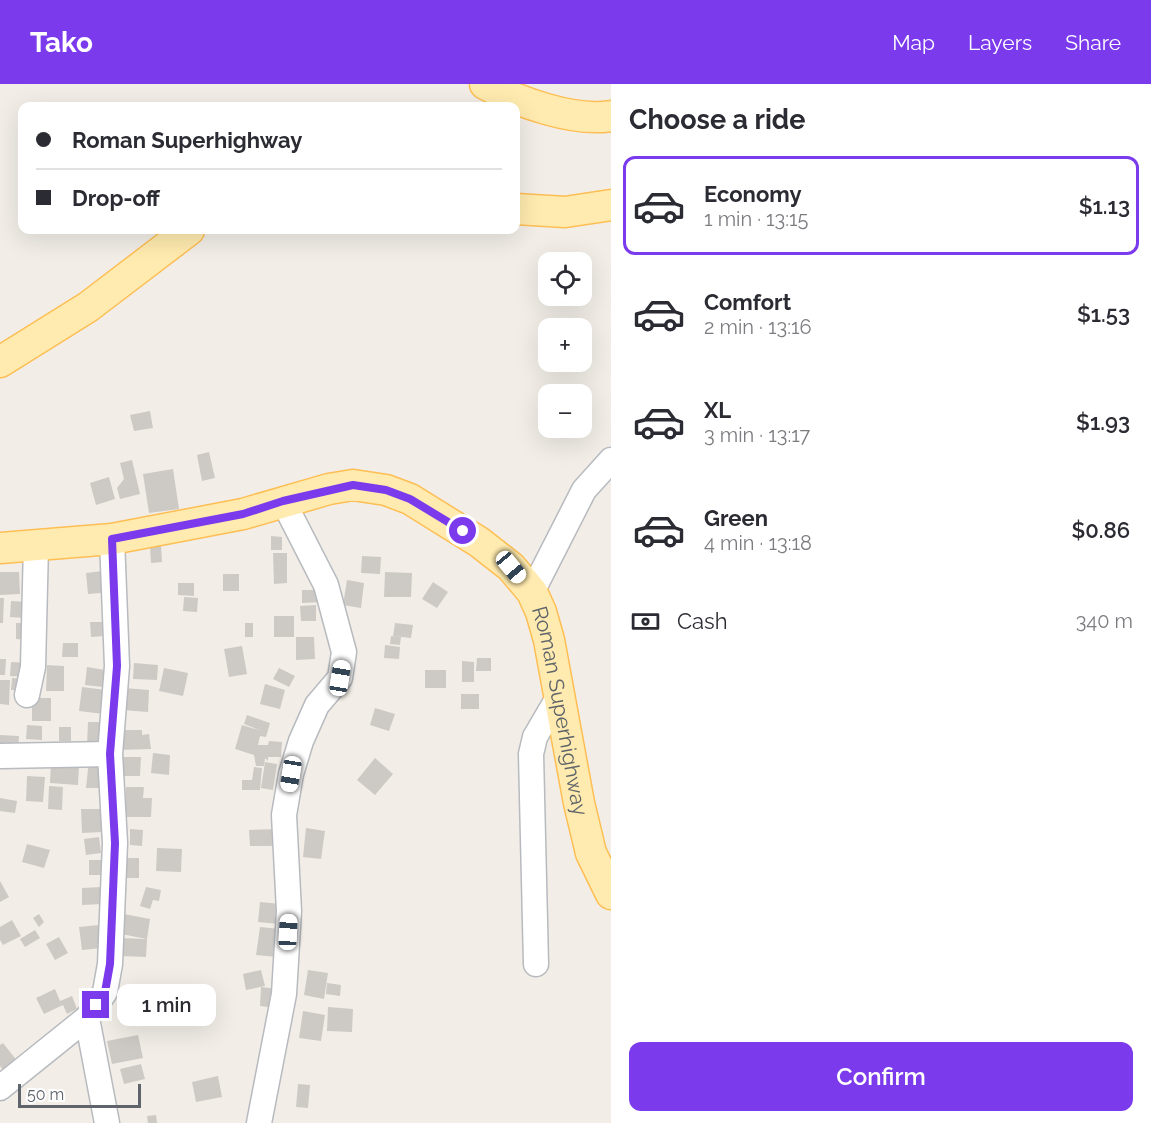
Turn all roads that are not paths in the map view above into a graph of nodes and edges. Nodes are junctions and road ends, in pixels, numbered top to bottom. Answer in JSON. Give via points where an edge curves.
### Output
{"nodes":[{"id":1,"x":485,"y":84,"type":"edge"},
{"id":2,"x":611,"y":116,"type":"edge"},
{"id":3,"x":611,"y":205,"type":"edge"},
{"id":4,"x":520,"y":209,"type":"edge"},
{"id":5,"x":184,"y":234,"type":"edge"},
{"id":6,"x":0,"y":362,"type":"edge"},
{"id":7,"x":611,"y":460,"type":"edge"},
{"id":8,"x":283,"y":501,"type":"junction"},
{"id":9,"x":112,"y":539,"type":"junction"},
{"id":10,"x":36,"y":545,"type":"junction"},
{"id":11,"x":0,"y":548,"type":"edge"},
{"id":12,"x":532,"y":592,"type":"junction"},
{"id":13,"x":27,"y":694,"type":"dead end"},
{"id":14,"x":559,"y":696,"type":"junction"},
{"id":15,"x":110,"y":754,"type":"junction"},
{"id":16,"x":0,"y":756,"type":"edge"},
{"id":17,"x":611,"y":894,"type":"edge"},
{"id":18,"x":536,"y":964,"type":"dead end"},
{"id":19,"x":87,"y":1018,"type":"junction"},
{"id":20,"x":0,"y":1088,"type":"edge"},
{"id":21,"x":107,"y":1123,"type":"edge"},
{"id":22,"x":259,"y":1123,"type":"edge"}],
"edges":[{"from":1,"to":2,"type":"main road","via":[[512,99],[569,114]]},
{"from":3,"to":4,"type":"main road","via":[[565,212]]},
{"from":5,"to":6,"type":"main road","via":[[88,307]]},
{"from":7,"to":12,"type":"street","via":[[584,490]]},
{"from":8,"to":9,"type":"main road","name":"Roman Superhighway","via":[[243,514]]},
{"from":8,"to":12,"type":"main road","name":"Roman Superhighway","via":[[353,485],[394,493],[479,542],[511,567]]},
{"from":8,"to":22,"type":"street","via":[[326,585],[344,652],[340,678],[317,705],[291,774],[284,816],[289,911],[284,994]]},
{"from":9,"to":10,"type":"main road","name":"Roman Superhighway"},
{"from":9,"to":15,"type":"street","via":[[117,666]]},
{"from":10,"to":11,"type":"main road","name":"Roman Superhighway"},
{"from":10,"to":13,"type":"street","via":[[33,667]]},
{"from":12,"to":14,"type":"main road","name":"Roman Superhighway","via":[[549,640]]},
{"from":14,"to":17,"type":"main road","name":"Roman Superhighway","via":[[591,853]]},
{"from":14,"to":18,"type":"street","via":[[531,754]]},
{"from":15,"to":16,"type":"street"},
{"from":15,"to":19,"type":"street","via":[[115,843],[110,964],[105,992]]},
{"from":19,"to":20,"type":"street"},
{"from":19,"to":21,"type":"street"}]}
